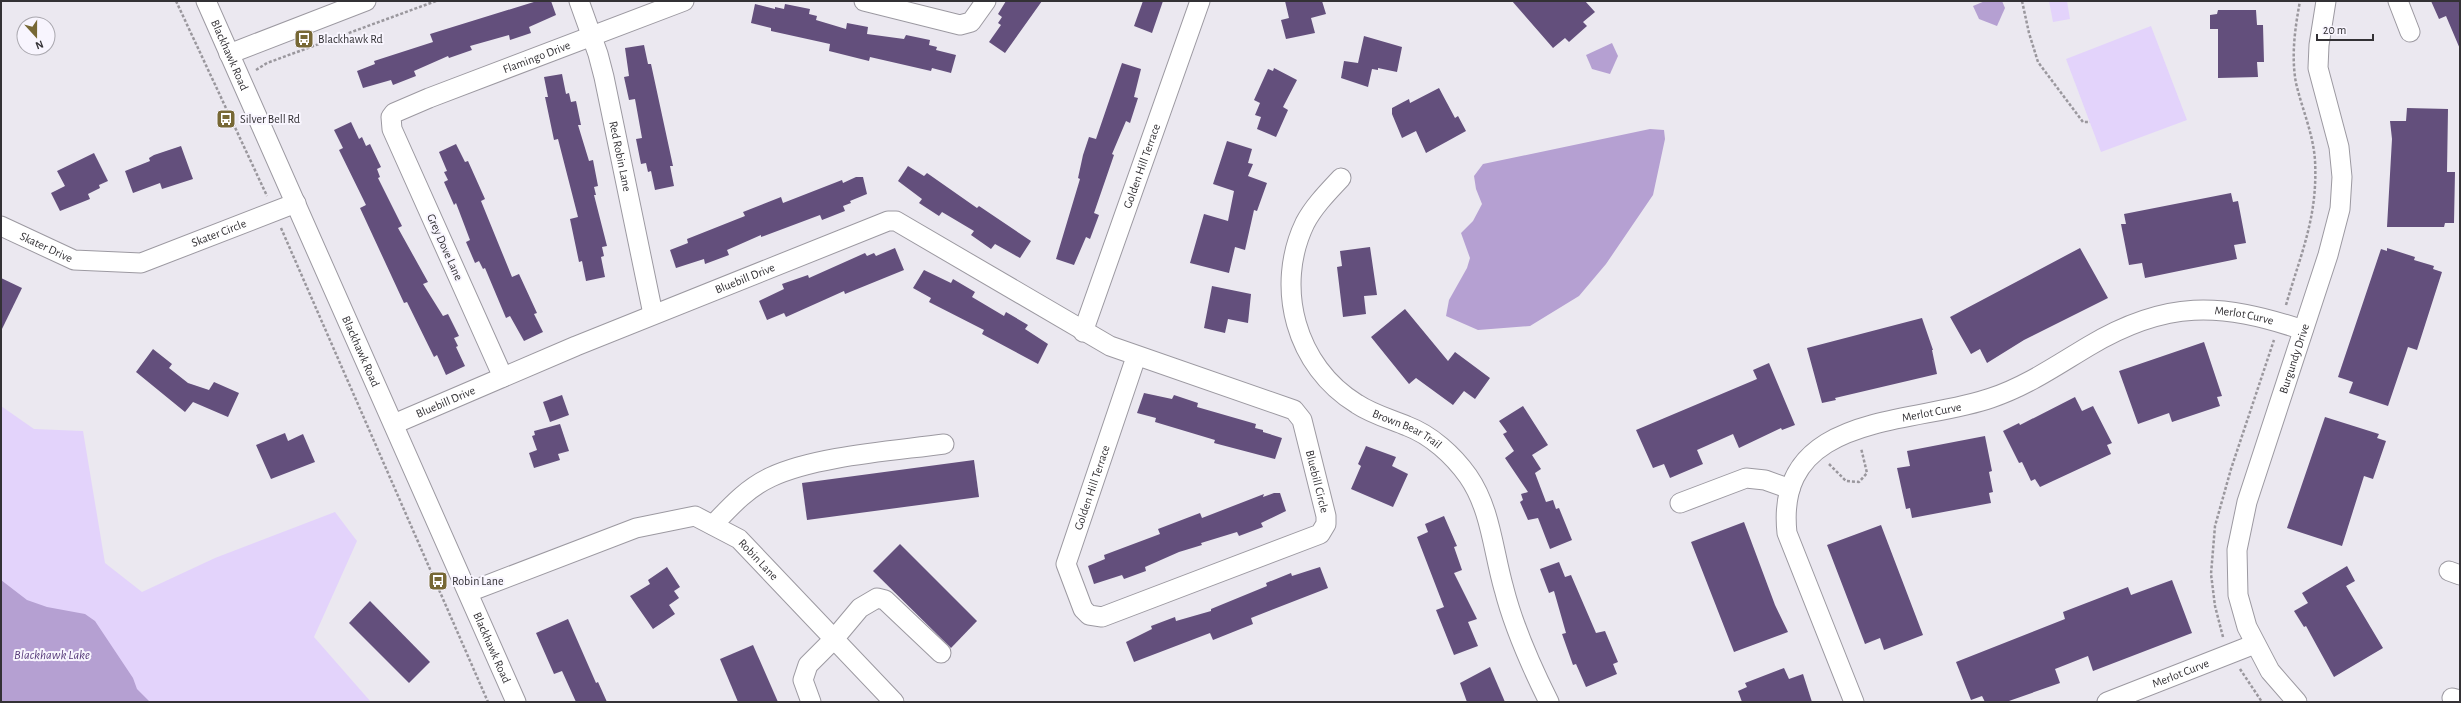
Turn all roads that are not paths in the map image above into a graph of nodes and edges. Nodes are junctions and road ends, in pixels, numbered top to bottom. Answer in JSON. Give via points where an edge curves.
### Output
{"nodes":[{"id":1,"x":206,"y":1,"type":"edge"},
{"id":2,"x":366,"y":1,"type":"edge"},
{"id":3,"x":579,"y":1,"type":"edge"},
{"id":4,"x":684,"y":1,"type":"edge"},
{"id":5,"x":864,"y":1,"type":"edge"},
{"id":6,"x":986,"y":1,"type":"edge"},
{"id":7,"x":1200,"y":1,"type":"edge"},
{"id":8,"x":2326,"y":1,"type":"edge"},
{"id":9,"x":2398,"y":1,"type":"edge"},
{"id":10,"x":2410,"y":32,"type":"dead end"},
{"id":11,"x":592,"y":35,"type":"junction"},
{"id":12,"x":229,"y":54,"type":"junction"},
{"id":13,"x":390,"y":117,"type":"joint"},
{"id":14,"x":1341,"y":178,"type":"dead end"},
{"id":15,"x":296,"y":203,"type":"junction"},
{"id":16,"x":1,"y":226,"type":"edge"},
{"id":17,"x":141,"y":263,"type":"joint"},
{"id":18,"x":653,"y":314,"type":"junction"},
{"id":19,"x":2303,"y":330,"type":"junction"},
{"id":20,"x":1083,"y":332,"type":"junction"},
{"id":21,"x":1136,"y":357,"type":"junction"},
{"id":22,"x":503,"y":377,"type":"junction"},
{"id":23,"x":394,"y":424,"type":"junction"},
{"id":24,"x":944,"y":444,"type":"dead end"},
{"id":25,"x":1790,"y":489,"type":"junction"},
{"id":26,"x":1680,"y":503,"type":"dead end"},
{"id":27,"x":713,"y":525,"type":"junction"},
{"id":28,"x":469,"y":592,"type":"junction"},
{"id":29,"x":1089,"y":615,"type":"joint"},
{"id":30,"x":834,"y":639,"type":"junction"},
{"id":31,"x":2255,"y":644,"type":"junction"},
{"id":32,"x":941,"y":653,"type":"dead end"},
{"id":33,"x":516,"y":702,"type":"edge"},
{"id":34,"x":811,"y":702,"type":"edge"},
{"id":35,"x":894,"y":702,"type":"edge"},
{"id":36,"x":1549,"y":702,"type":"edge"},
{"id":37,"x":1854,"y":702,"type":"edge"},
{"id":38,"x":2107,"y":702,"type":"edge"},
{"id":39,"x":2297,"y":702,"type":"edge"}],
"edges":[{"from":1,"to":12,"type":"street","name":"Blackhawk Road"},
{"from":2,"to":12,"type":"street"},
{"from":3,"to":11,"type":"street","name":"Red Robin Lane"},
{"from":4,"to":11,"type":"street","name":"Flamingo Drive"},
{"from":5,"to":6,"type":"street","via":[[960,25],[971,22]]},
{"from":7,"to":20,"type":"street","name":"Golden Hill Terrace"},
{"from":8,"to":19,"type":"street","name":"Burgundy Drive","via":[[2318,68],[2339,147],[2342,177],[2340,209]]},
{"from":9,"to":10,"type":"street"},
{"from":11,"to":13,"type":"street","name":"Flamingo Drive","via":[[429,98]]},
{"from":11,"to":18,"type":"street","name":"Red Robin Lane","via":[[604,77]]},
{"from":12,"to":15,"type":"street","name":"Blackhawk Road"},
{"from":13,"to":22,"type":"street","name":"Grey Dove Lane","via":[[392,129]]},
{"from":14,"to":36,"type":"street","name":"Brown Bear Trail","via":[[1326,194],[1306,223],[1294,255],[1291,296],[1295,322],[1301,338],[1316,365],[1342,394],[1371,412],[1426,436],[1447,452],[1468,477],[1484,510],[1504,590],[1519,635]]},
{"from":15,"to":17,"type":"street","name":"Skater Circle"},
{"from":15,"to":23,"type":"street","name":"Blackhawk Road"},
{"from":16,"to":17,"type":"street","name":"Skater Drive","via":[[74,260]]},
{"from":18,"to":20,"type":"street","name":"Bluebill Drive","via":[[891,221],[909,227]]},
{"from":18,"to":22,"type":"street","name":"Bluebill Drive"},
{"from":19,"to":25,"type":"street","name":"Merlot Curve","via":[[2242,312],[2206,309],[2148,319],[2107,336],[2031,382],[1991,398],[1969,405],[1902,416],[1832,440],[1817,451],[1799,471]]},
{"from":19,"to":31,"type":"street","name":"Burgundy Drive","via":[[2247,502],[2239,535],[2236,579],[2238,594],[2247,627]]},
{"from":20,"to":21,"type":"street","name":"Bluebill Circle"},
{"from":21,"to":29,"type":"street","name":"Golden Hill Terrace","via":[[1067,559],[1067,571],[1074,590],[1083,609]]},
{"from":21,"to":29,"type":"street","name":"Bluebill Circle","via":[[1299,414],[1326,524],[1320,534],[1314,537],[1112,614],[1102,617]]},
{"from":22,"to":23,"type":"street","name":"Bluebill Drive"},
{"from":23,"to":28,"type":"street","name":"Blackhawk Road"},
{"from":24,"to":27,"type":"street","via":[[805,465],[770,477],[738,498]]},
{"from":25,"to":26,"type":"street","via":[[1765,480],[1746,478]]},
{"from":25,"to":37,"type":"street","name":"Merlot Curve","via":[[1786,509],[1787,534]]},
{"from":27,"to":28,"type":"street","name":"Robin Lane","via":[[695,516],[636,528]]},
{"from":27,"to":30,"type":"street","name":"Robin Lane","via":[[739,539]]},
{"from":28,"to":33,"type":"street","name":"Blackhawk Road"},
{"from":30,"to":32,"type":"street","via":[[860,608],[877,598],[886,600]]},
{"from":30,"to":34,"type":"street","via":[[808,665],[804,680]]},
{"from":30,"to":35,"type":"street","name":"Robin Lane"},
{"from":31,"to":38,"type":"street","name":"Merlot Curve"},
{"from":31,"to":39,"type":"street","name":"Burgundy Drive","via":[[2274,678]]}]}
